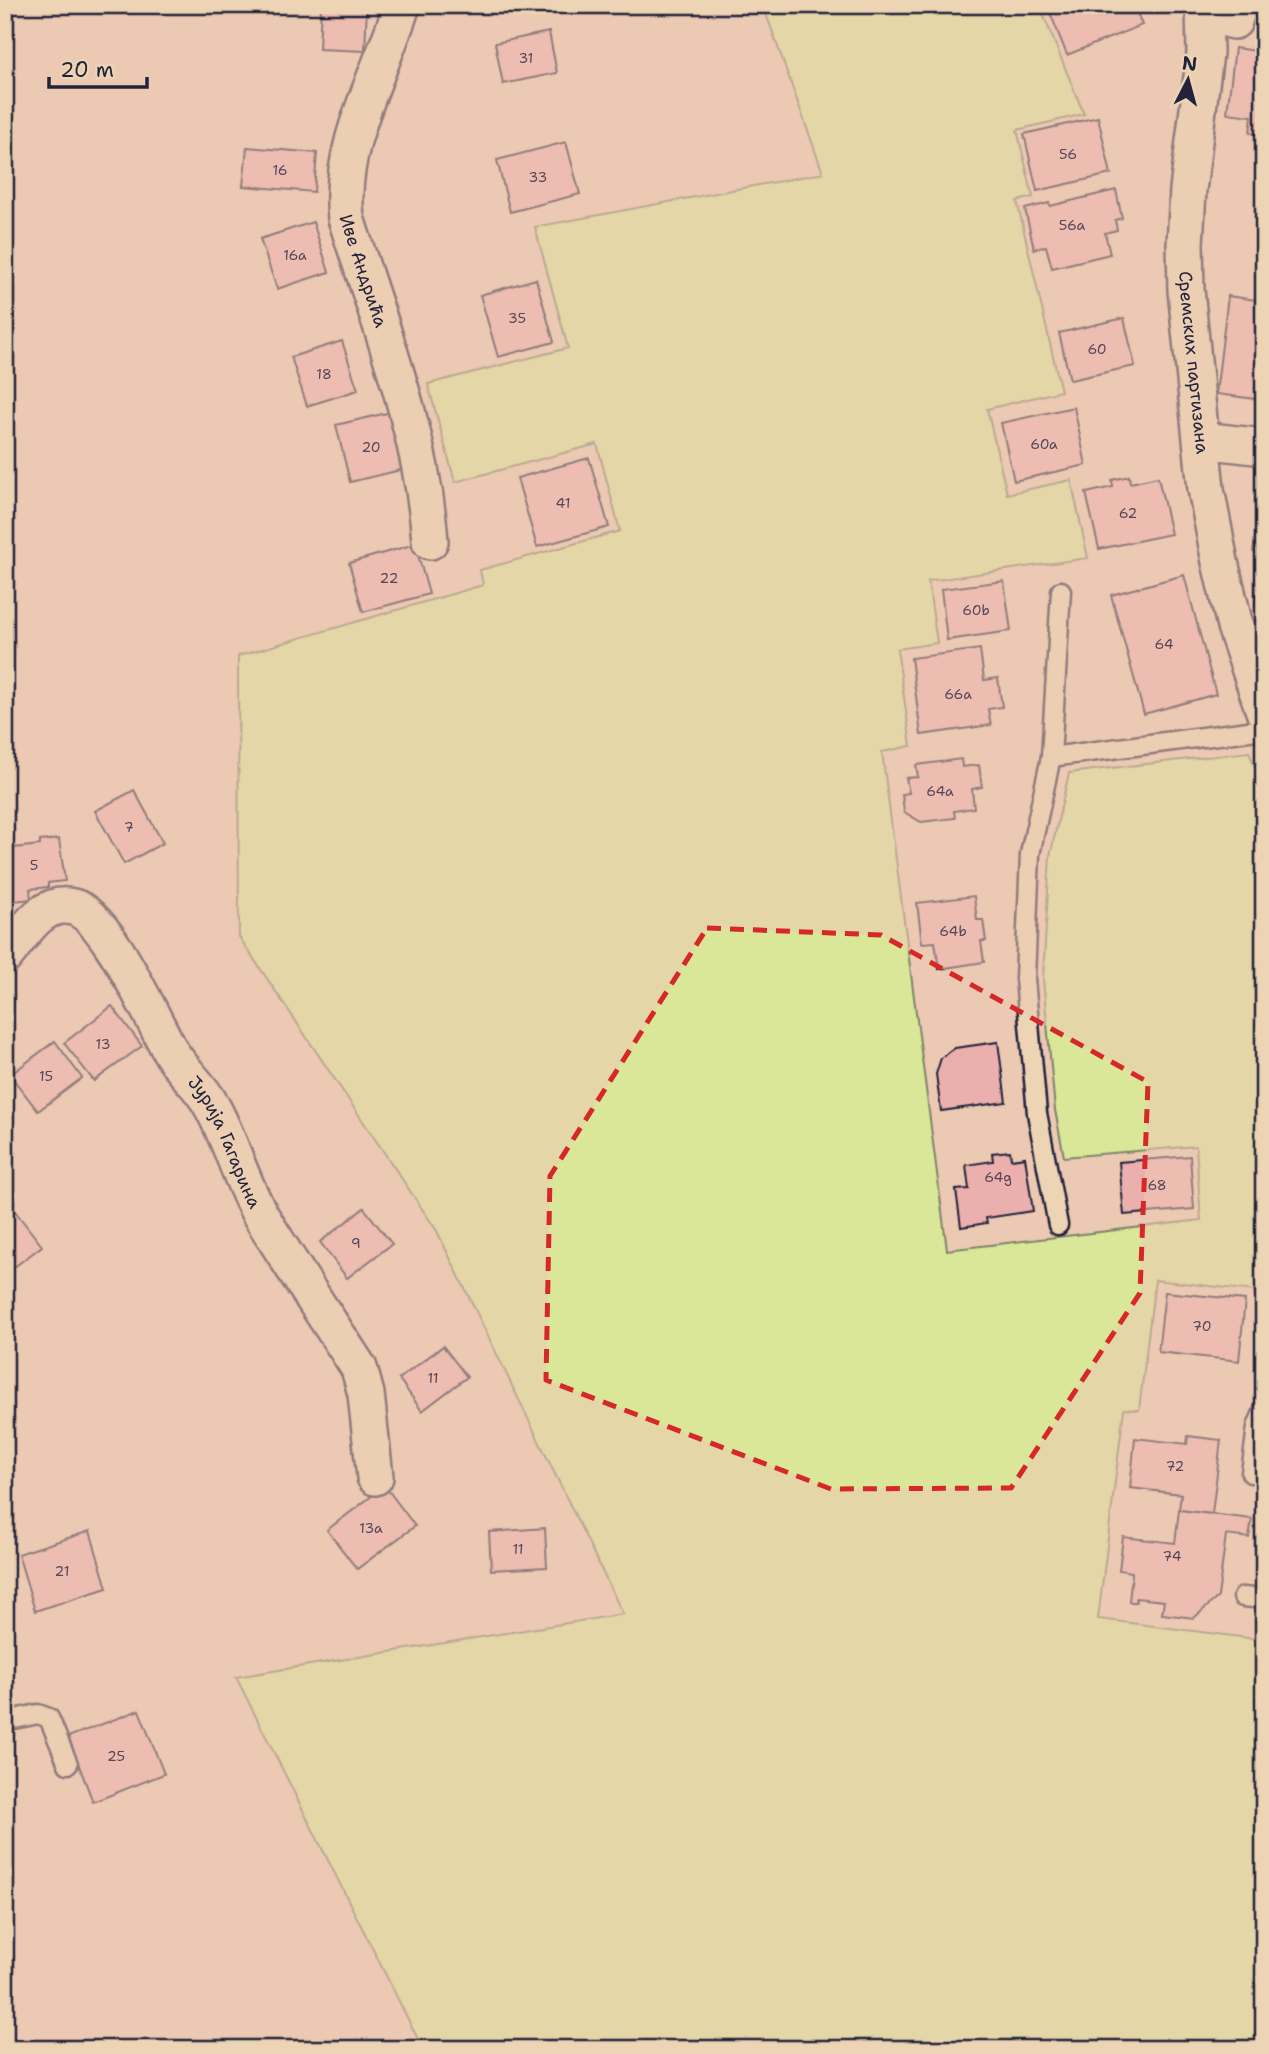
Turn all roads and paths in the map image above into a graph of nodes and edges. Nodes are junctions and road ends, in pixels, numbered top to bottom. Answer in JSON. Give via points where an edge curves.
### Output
{"nodes":[{"id":1,"x":402,"y":5,"type":"edge"},
{"id":2,"x":1229,"y":14,"type":"edge"},
{"id":3,"x":1202,"y":440,"type":"junction"},
{"id":4,"x":1264,"y":447,"type":"edge"},
{"id":5,"x":430,"y":541,"type":"dead end"},
{"id":6,"x":1061,"y":591,"type":"dead end"},
{"id":7,"x":1264,"y":711,"type":"edge"},
{"id":8,"x":1264,"y":729,"type":"edge"},
{"id":9,"x":1051,"y":757,"type":"junction"},
{"id":10,"x":5,"y":956,"type":"edge"},
{"id":11,"x":1058,"y":1225,"type":"dead end"},
{"id":12,"x":1264,"y":1410,"type":"edge"},
{"id":13,"x":1251,"y":1474,"type":"dead end"},
{"id":14,"x":375,"y":1477,"type":"dead end"},
{"id":15,"x":1244,"y":1597,"type":"dead end"},
{"id":16,"x":1264,"y":1599,"type":"edge"},
{"id":17,"x":5,"y":1721,"type":"edge"},
{"id":18,"x":68,"y":1764,"type":"dead end"},
{"id":19,"x":1165,"y":2039,"type":"dead end"},
{"id":20,"x":1174,"y":2049,"type":"edge"}],
"edges":[{"from":1,"to":5,"type":"street","name":"Иве Андрића","via":[[357,127],[344,201],[419,458]]},
{"from":2,"to":3,"type":"street","name":"Сремских партизана","via":[[1205,54],[1188,190],[1186,290]]},
{"from":3,"to":4,"type":"street"},
{"from":3,"to":7,"type":"street","name":"Сремских партизана","via":[[1220,562],[1235,626]]},
{"from":6,"to":9,"type":"lane"},
{"from":8,"to":9,"type":"lane"},
{"from":9,"to":11,"type":"lane","via":[[1030,854],[1025,979],[1037,1113]]},
{"from":10,"to":14,"type":"street","name":"Јурија Гагарина","via":[[45,909],[61,906],[90,915],[108,937],[174,1056],[210,1102],[261,1215],[359,1367]]},
{"from":12,"to":13,"type":"lane"},
{"from":15,"to":16,"type":"lane"},
{"from":17,"to":18,"type":"lane","via":[[38,1714],[49,1718]]},
{"from":19,"to":20,"type":"path"}]}
